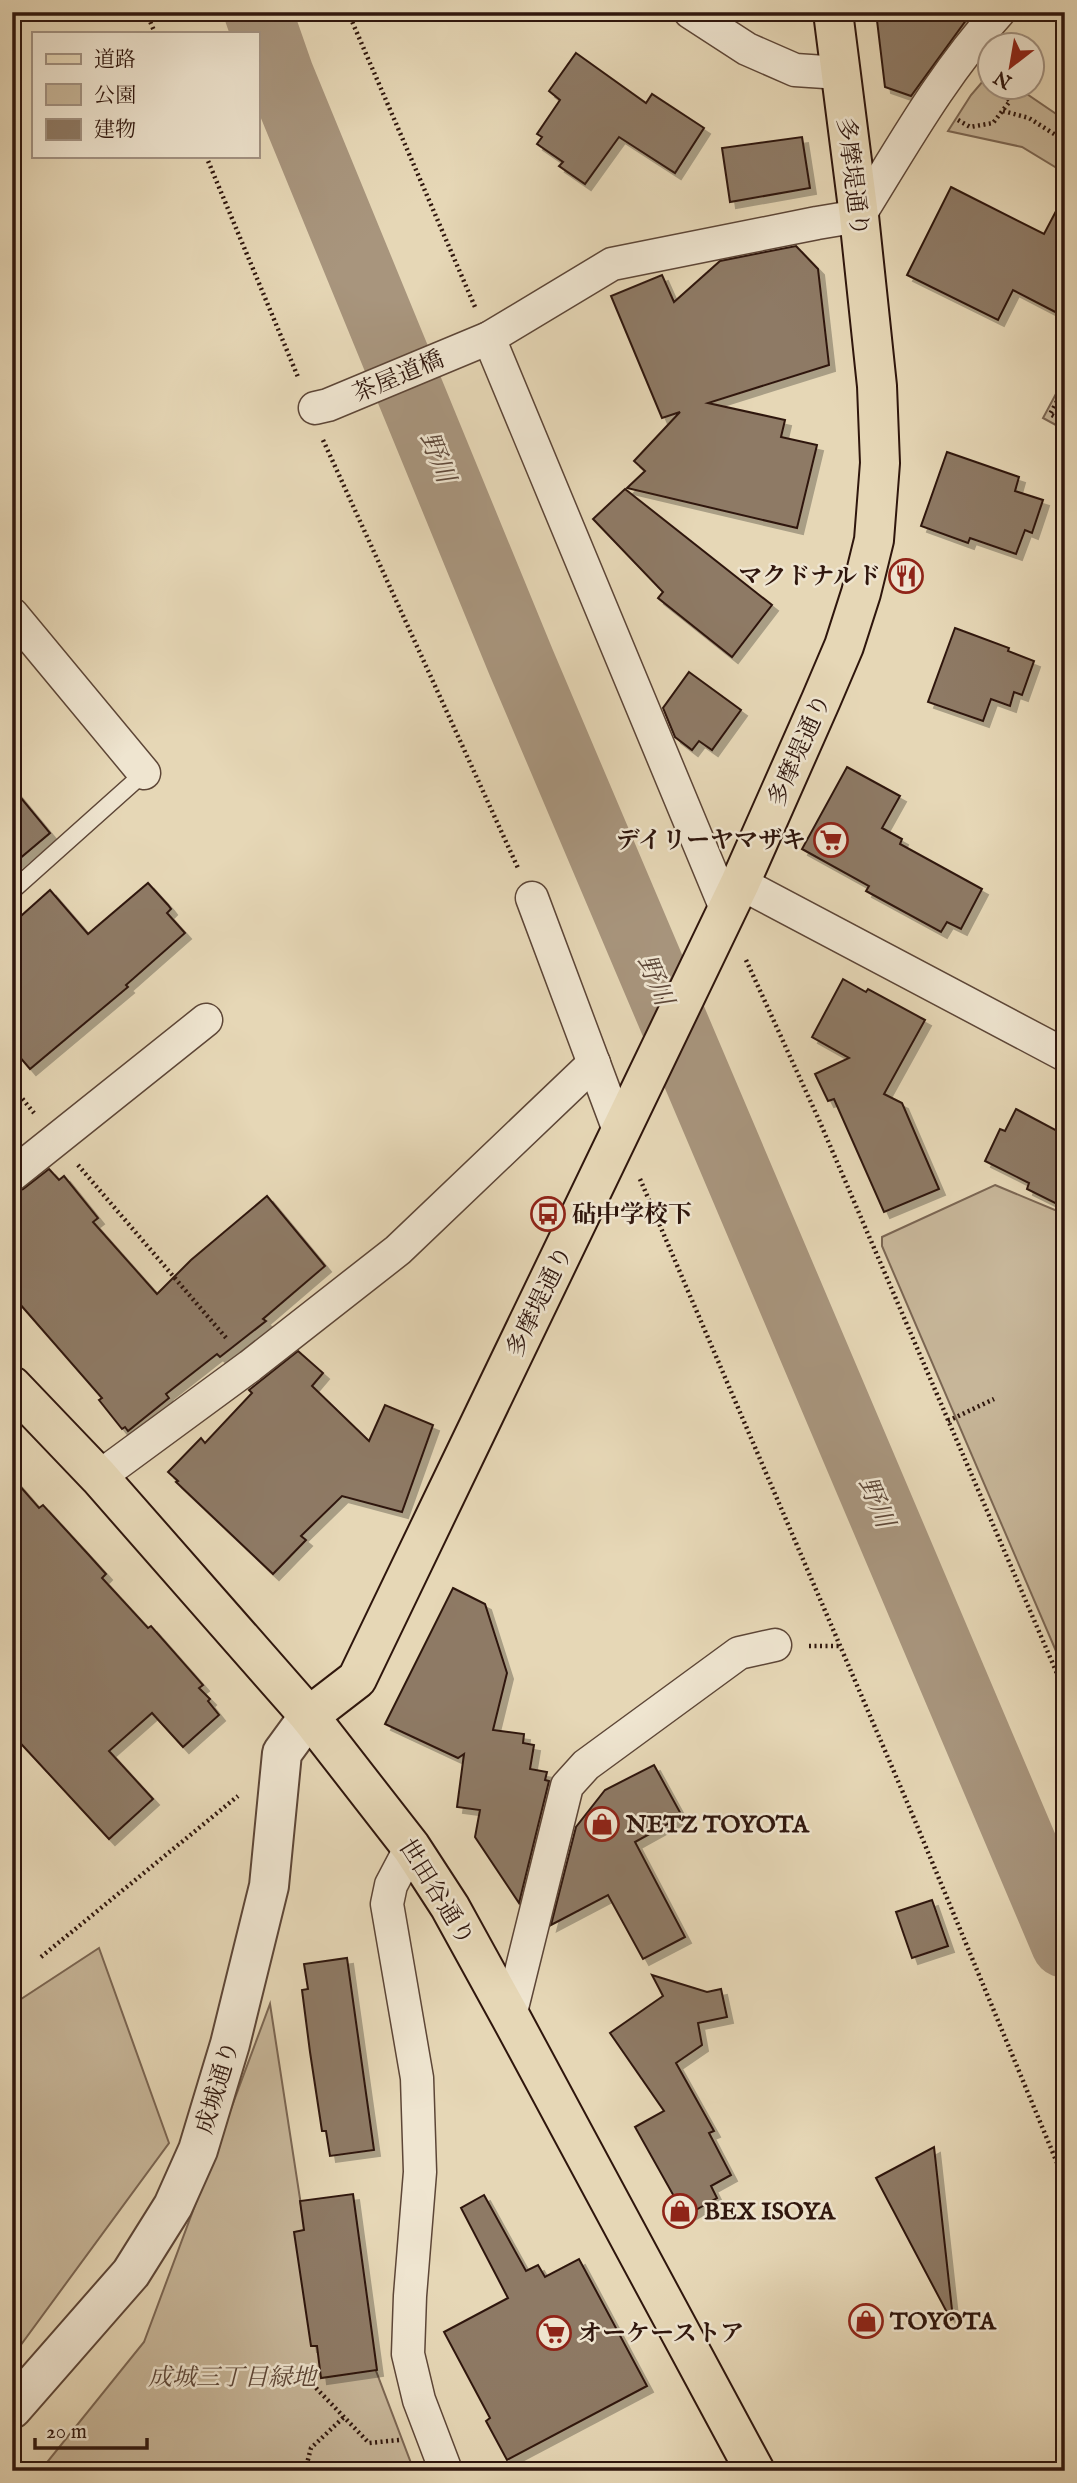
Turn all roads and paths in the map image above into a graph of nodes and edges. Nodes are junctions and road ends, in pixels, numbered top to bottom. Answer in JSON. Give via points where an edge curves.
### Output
{"nodes":[{"id":1,"x":146,"y":12,"type":"edge"},
{"id":2,"x":348,"y":12,"type":"edge"},
{"id":3,"x":690,"y":12,"type":"edge"},
{"id":4,"x":834,"y":12,"type":"edge"},
{"id":5,"x":999,"y":12,"type":"edge"},
{"id":6,"x":155,"y":32,"type":"edge"},
{"id":7,"x":840,"y":72,"type":"junction"},
{"id":8,"x":1009,"y":102,"type":"edge"},
{"id":9,"x":930,"y":103,"type":"junction"},
{"id":10,"x":1003,"y":111,"type":"junction"},
{"id":11,"x":1065,"y":141,"type":"edge"},
{"id":12,"x":207,"y":158,"type":"edge"},
{"id":13,"x":859,"y":216,"type":"junction"},
{"id":14,"x":479,"y":342,"type":"junction"},
{"id":15,"x":1065,"y":387,"type":"edge"},
{"id":16,"x":321,"y":407,"type":"junction"},
{"id":17,"x":1065,"y":422,"type":"edge"},
{"id":18,"x":12,"y":614,"type":"edge"},
{"id":19,"x":144,"y":773,"type":"joint"},
{"id":20,"x":12,"y":891,"type":"edge"},
{"id":21,"x":532,"y":898,"type":"joint"},
{"id":22,"x":727,"y":910,"type":"junction"},
{"id":23,"x":206,"y":1020,"type":"dead end"},
{"id":24,"x":1065,"y":1055,"type":"edge"},
{"id":25,"x":594,"y":1063,"type":"junction"},
{"id":26,"x":12,"y":1086,"type":"edge"},
{"id":27,"x":624,"y":1125,"type":"junction"},
{"id":28,"x":56,"y":1140,"type":"junction"},
{"id":29,"x":12,"y":1175,"type":"edge"},
{"id":30,"x":250,"y":1366,"type":"junction"},
{"id":31,"x":12,"y":1386,"type":"edge"},
{"id":32,"x":994,"y":1399,"type":"dead end"},
{"id":33,"x":948,"y":1421,"type":"junction"},
{"id":34,"x":99,"y":1477,"type":"junction"},
{"id":35,"x":775,"y":1645,"type":"dead end"},
{"id":36,"x":1065,"y":1692,"type":"edge"},
{"id":37,"x":309,"y":1716,"type":"junction"},
{"id":38,"x":239,"y":1794,"type":"dead end"},
{"id":39,"x":411,"y":1847,"type":"junction"},
{"id":40,"x":41,"y":1957,"type":"dead end"},
{"id":41,"x":510,"y":2016,"type":"junction"},
{"id":42,"x":1065,"y":2182,"type":"edge"},
{"id":43,"x":316,"y":2389,"type":"dead end"},
{"id":44,"x":12,"y":2409,"type":"edge"},
{"id":45,"x":344,"y":2417,"type":"junction"},
{"id":46,"x":432,"y":2437,"type":"junction"},
{"id":47,"x":305,"y":2471,"type":"edge"},
{"id":48,"x":446,"y":2471,"type":"edge"},
{"id":49,"x":755,"y":2471,"type":"edge"}],
"edges":[{"from":1,"to":6,"type":"path"},
{"from":2,"to":14,"type":"path"},
{"from":3,"to":7,"type":"street","via":[[747,48],[795,70]]},
{"from":4,"to":7,"type":"main road","name":"多摩堤通り"},
{"from":5,"to":9,"type":"street"},
{"from":7,"to":13,"type":"main road","name":"多摩堤通り"},
{"from":8,"to":10,"type":"path"},
{"from":9,"to":10,"type":"path","via":[[970,127],[993,123]]},
{"from":9,"to":13,"type":"street"},
{"from":10,"to":11,"type":"path","via":[[1029,118]]},
{"from":12,"to":16,"type":"path","via":[[304,391]]},
{"from":13,"to":14,"type":"street","name":"茶屋道橋","via":[[611,264]]},
{"from":13,"to":22,"type":"main road","name":"多摩堤通り","via":[[880,463],[874,540],[844,646]]},
{"from":14,"to":16,"type":"street","name":"茶屋道橋"},
{"from":14,"to":22,"type":"street"},
{"from":15,"to":17,"type":"path","via":[[1050,414]]},
{"from":16,"to":21,"type":"path","via":[[320,435]]},
{"from":18,"to":19,"type":"street"},
{"from":19,"to":20,"type":"lane"},
{"from":21,"to":25,"type":"street"},
{"from":22,"to":24,"type":"street"},
{"from":22,"to":27,"type":"main road","name":"多摩堤通り"},
{"from":22,"to":33,"type":"path"},
{"from":23,"to":28,"type":"street"},
{"from":25,"to":27,"type":"street"},
{"from":25,"to":30,"type":"street","via":[[398,1250]]},
{"from":26,"to":28,"type":"path"},
{"from":27,"to":37,"type":"main road","name":"多摩堤通り","via":[[357,1679]]},
{"from":27,"to":42,"type":"path","via":[[711,1350]]},
{"from":28,"to":29,"type":"street"},
{"from":28,"to":30,"type":"path"},
{"from":30,"to":34,"type":"street"},
{"from":31,"to":34,"type":"main road","name":"世田谷通り"},
{"from":32,"to":33,"type":"path"},
{"from":33,"to":36,"type":"path"},
{"from":34,"to":37,"type":"main road","name":"世田谷通り"},
{"from":35,"to":41,"type":"street","via":[[739,1653],[586,1765],[567,1786]]},
{"from":37,"to":39,"type":"main road","name":"世田谷通り"},
{"from":37,"to":44,"type":"street","name":"成城通り","via":[[282,1753],[269,1886],[198,2150],[173,2206],[131,2273]]},
{"from":38,"to":40,"type":"path"},
{"from":39,"to":41,"type":"main road","name":"世田谷通り"},
{"from":39,"to":46,"type":"street","via":[[391,1885],[387,1904],[417,2078],[420,2172],[408,2354]]},
{"from":41,"to":49,"type":"main road","name":"世田谷通り"},
{"from":43,"to":45,"type":"path"},
{"from":45,"to":46,"type":"path","via":[[369,2444]]},
{"from":45,"to":47,"type":"path","via":[[311,2448]]},
{"from":46,"to":48,"type":"street"}]}
